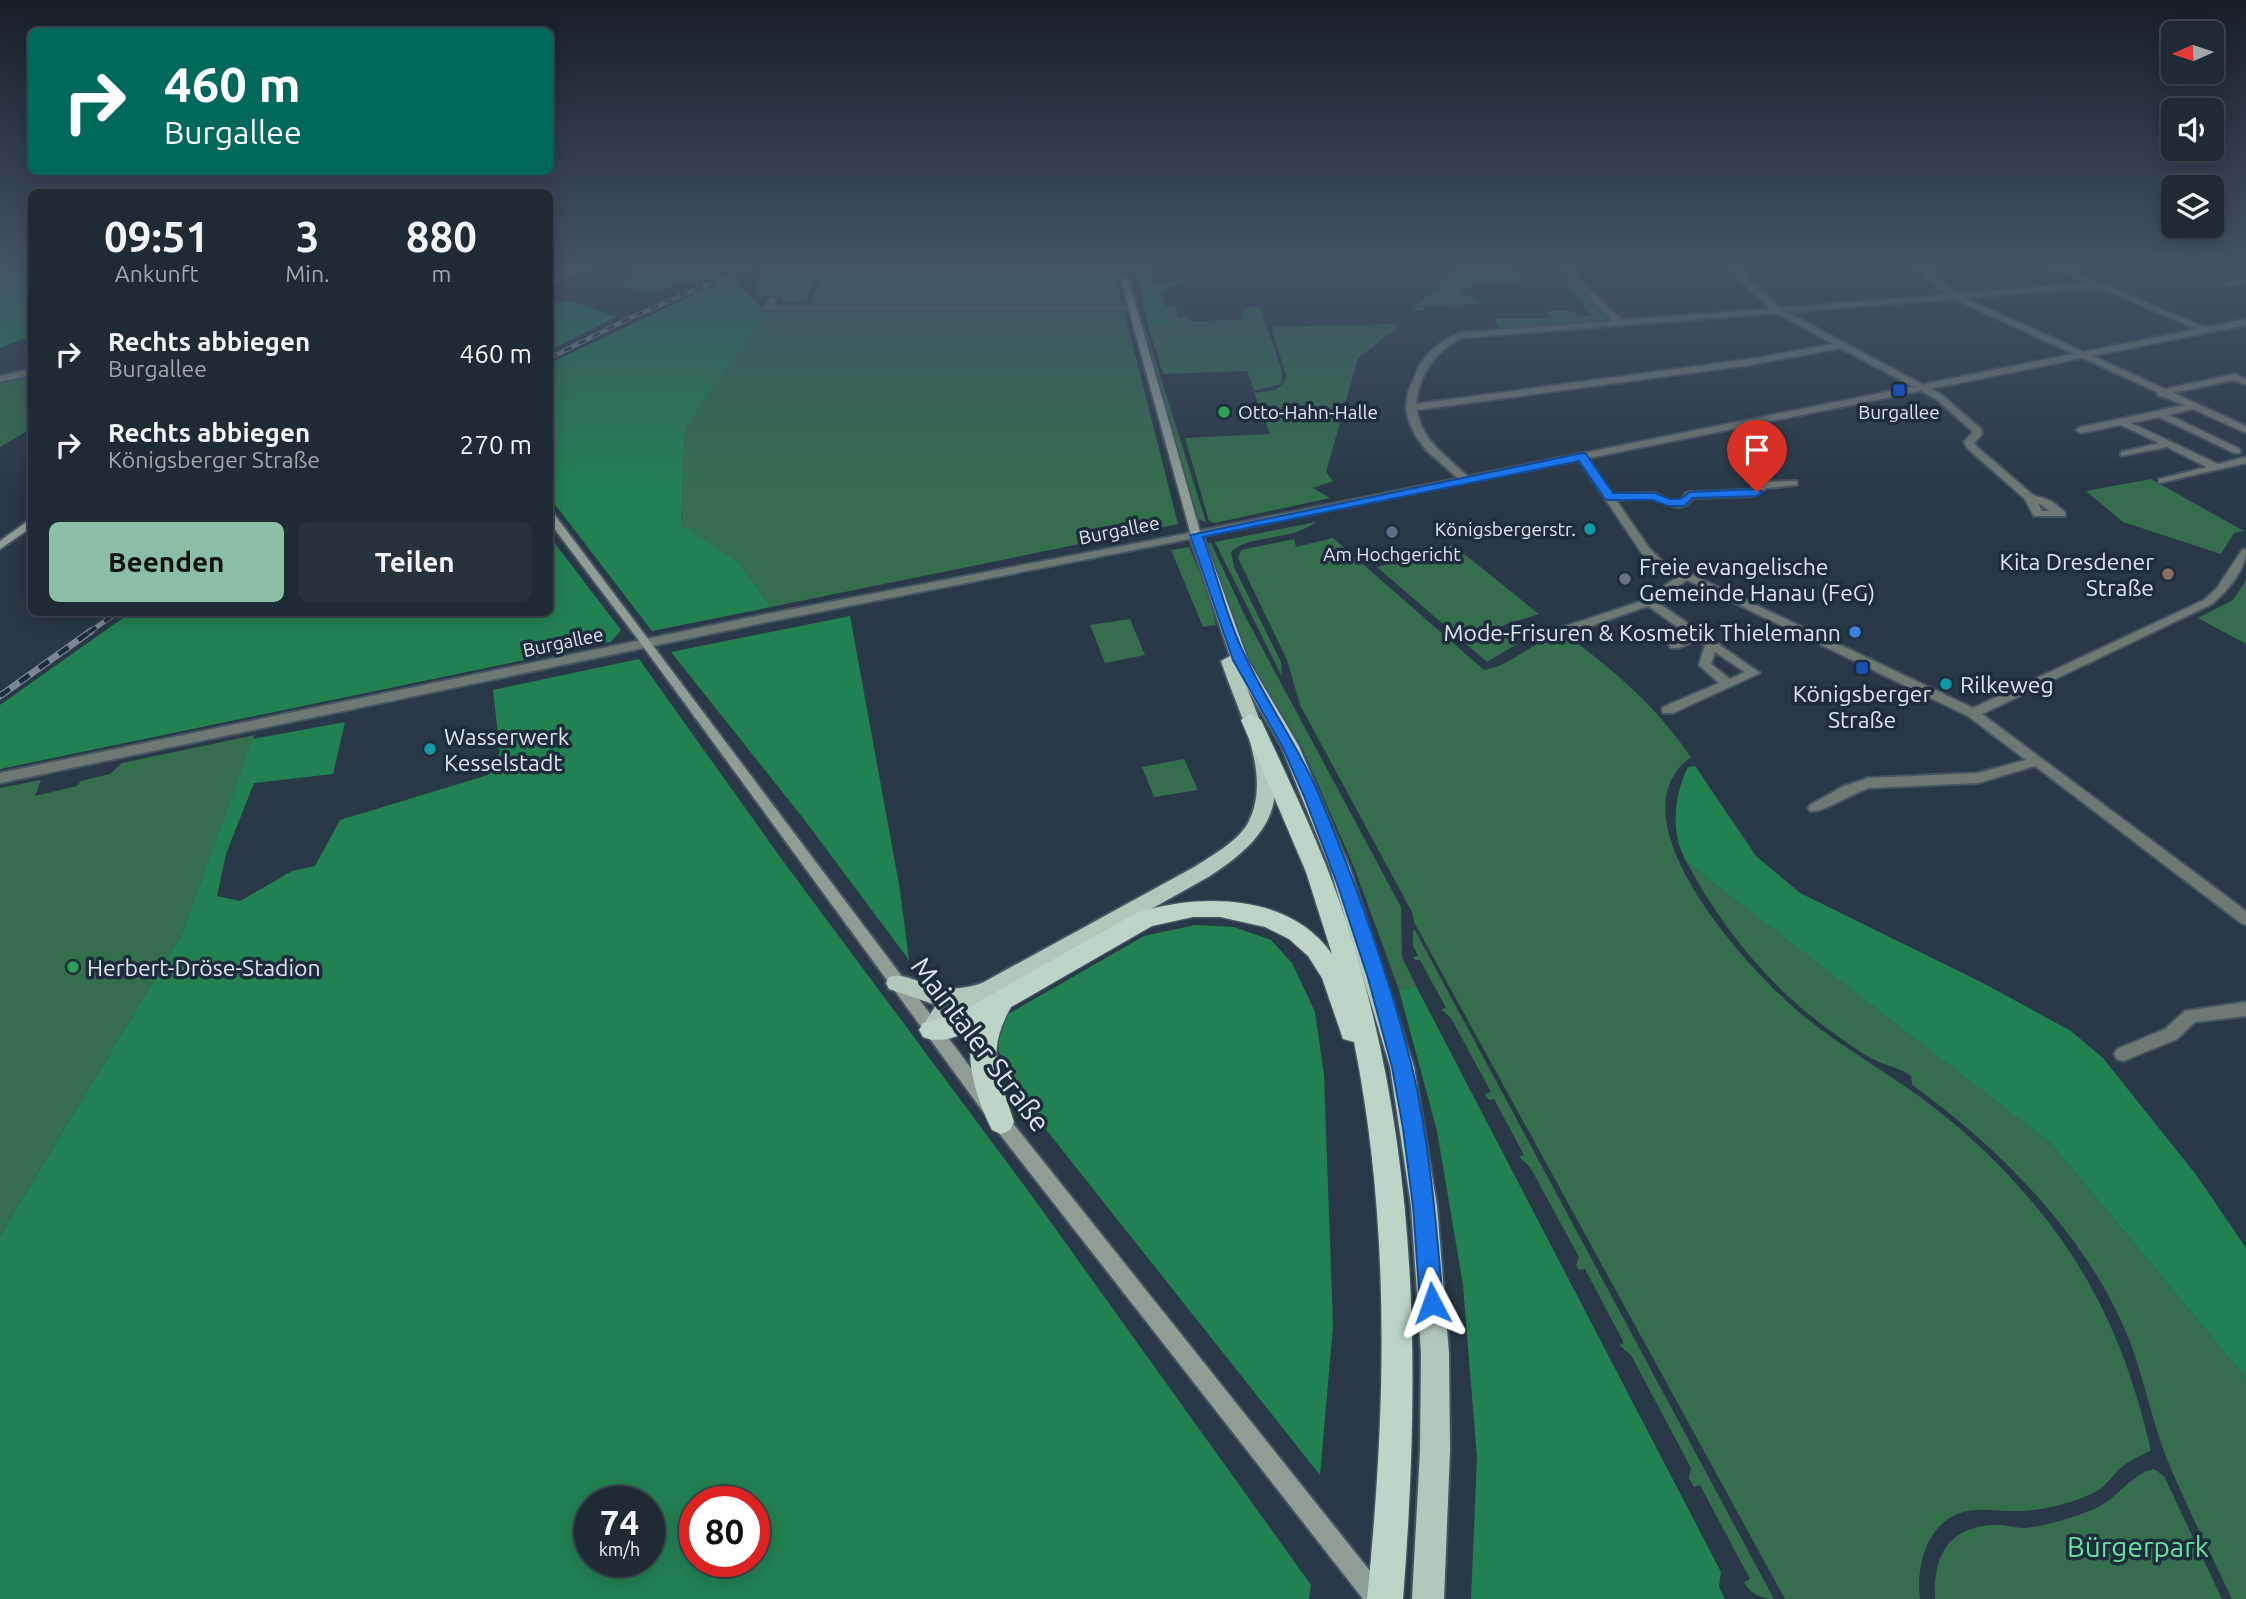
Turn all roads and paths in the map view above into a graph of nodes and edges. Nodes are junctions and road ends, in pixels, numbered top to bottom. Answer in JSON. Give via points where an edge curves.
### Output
{"nodes":[{"id":1,"x":1142,"y":342,"type":"edge"},
{"id":2,"x":1450,"y":342,"type":"edge"},
{"id":3,"x":1834,"y":342,"type":"edge"},
{"id":4,"x":2051,"y":342,"type":"edge"},
{"id":5,"x":2151,"y":342,"type":"edge"},
{"id":6,"x":1840,"y":345,"type":"junction"},
{"id":7,"x":2082,"y":356,"type":"junction"},
{"id":8,"x":28,"y":373,"type":"edge"},
{"id":9,"x":2246,"y":373,"type":"edge"},
{"id":10,"x":2235,"y":377,"type":"junction"},
{"id":11,"x":0,"y":379,"type":"edge"},
{"id":12,"x":2246,"y":382,"type":"edge"},
{"id":13,"x":1922,"y":388,"type":"junction"},
{"id":14,"x":2161,"y":393,"type":"junction"},
{"id":15,"x":2191,"y":407,"type":"junction"},
{"id":16,"x":1411,"y":408,"type":"junction"},
{"id":17,"x":2160,"y":414,"type":"junction"},
{"id":18,"x":2122,"y":422,"type":"junction"},
{"id":19,"x":2081,"y":430,"type":"dead end"},
{"id":20,"x":2246,"y":430,"type":"edge"},
{"id":21,"x":2168,"y":444,"type":"junction"},
{"id":22,"x":2125,"y":454,"type":"dead end"},
{"id":23,"x":2244,"y":455,"type":"edge"},
{"id":24,"x":1582,"y":457,"type":"junction"},
{"id":25,"x":2216,"y":467,"type":"junction"},
{"id":26,"x":1466,"y":480,"type":"junction"},
{"id":27,"x":2163,"y":481,"type":"dead end"},
{"id":28,"x":1793,"y":483,"type":"dead end"},
{"id":29,"x":1609,"y":497,"type":"junction"},
{"id":30,"x":2029,"y":497,"type":"dead end"},
{"id":31,"x":553,"y":520,"type":"edge"},
{"id":32,"x":28,"y":524,"type":"edge"},
{"id":33,"x":1196,"y":535,"type":"junction"},
{"id":34,"x":0,"y":547,"type":"edge"},
{"id":35,"x":2244,"y":560,"type":"edge"},
{"id":36,"x":1684,"y":577,"type":"junction"},
{"id":37,"x":1218,"y":594,"type":"junction"},
{"id":38,"x":1649,"y":601,"type":"junction"},
{"id":39,"x":1564,"y":631,"type":"dead end"},
{"id":40,"x":1699,"y":635,"type":"junction"},
{"id":41,"x":648,"y":643,"type":"junction"},
{"id":42,"x":1711,"y":644,"type":"junction"},
{"id":43,"x":1675,"y":645,"type":"dead end"},
{"id":44,"x":1728,"y":684,"type":"junction"},
{"id":45,"x":1668,"y":710,"type":"dead end"},
{"id":46,"x":1973,"y":713,"type":"junction"},
{"id":47,"x":1251,"y":720,"type":"junction"},
{"id":48,"x":2037,"y":761,"type":"junction"},
{"id":49,"x":0,"y":778,"type":"edge"},
{"id":50,"x":1815,"y":808,"type":"dead end"},
{"id":51,"x":2246,"y":919,"type":"edge"},
{"id":52,"x":897,"y":983,"type":"junction"},
{"id":53,"x":996,"y":995,"type":"junction"},
{"id":54,"x":2246,"y":1009,"type":"edge"},
{"id":55,"x":932,"y":1030,"type":"junction"},
{"id":56,"x":2123,"y":1054,"type":"dead end"},
{"id":57,"x":1001,"y":1122,"type":"junction"},
{"id":58,"x":1384,"y":1124,"type":"junction"},
{"id":59,"x":1378,"y":1599,"type":"edge"},
{"id":60,"x":1385,"y":1599,"type":"edge"},
{"id":61,"x":1428,"y":1599,"type":"edge"}],
"edges":[{"from":1,"to":33,"type":"main road"},
{"from":2,"to":16,"type":"street","via":[[1419,373]]},
{"from":3,"to":6,"type":"street"},
{"from":4,"to":7,"type":"street"},
{"from":5,"to":7,"type":"street","name":"Burgallee"},
{"from":6,"to":13,"type":"street"},
{"from":6,"to":16,"type":"street","via":[[1750,362]]},
{"from":7,"to":13,"type":"street","name":"Burgallee"},
{"from":7,"to":14,"type":"street"},
{"from":8,"to":11,"type":"street"},
{"from":9,"to":10,"type":"street"},
{"from":10,"to":12,"type":"street"},
{"from":10,"to":14,"type":"street"},
{"from":13,"to":24,"type":"street","name":"Burgallee"},
{"from":13,"to":30,"type":"street","via":[[1974,426],[1977,434],[1969,444]]},
{"from":14,"to":15,"type":"street"},
{"from":15,"to":17,"type":"street"},
{"from":15,"to":20,"type":"street"},
{"from":16,"to":26,"type":"street","via":[[1425,443]]},
{"from":17,"to":18,"type":"street"},
{"from":17,"to":23,"type":"street"},
{"from":18,"to":19,"type":"street"},
{"from":18,"to":21,"type":"street"},
{"from":21,"to":22,"type":"street"},
{"from":21,"to":25,"type":"street"},
{"from":23,"to":25,"type":"street"},
{"from":24,"to":26,"type":"street","name":"Burgallee"},
{"from":24,"to":29,"type":"street"},
{"from":25,"to":27,"type":"street"},
{"from":26,"to":33,"type":"street","name":"Burgallee"},
{"from":28,"to":29,"type":"street","via":[[1764,485],[1753,493],[1690,495],[1684,503],[1668,503],[1655,496]]},
{"from":29,"to":36,"type":"street","via":[[1651,557]]},
{"from":31,"to":41,"type":"main road","name":"Maintaler Straße"},
{"from":32,"to":34,"type":"main road"},
{"from":33,"to":37,"type":"highway"},
{"from":33,"to":41,"type":"street","name":"Burgallee"},
{"from":35,"to":46,"type":"street","via":[[2208,602]]},
{"from":36,"to":38,"type":"street"},
{"from":36,"to":46,"type":"street"},
{"from":37,"to":47,"type":"highway","via":[[1227,654]]},
{"from":37,"to":61,"type":"highway","via":[[1240,660],[1290,746],[1340,868],[1402,1067],[1424,1206],[1435,1353]]},
{"from":38,"to":39,"type":"street"},
{"from":38,"to":40,"type":"street"},
{"from":40,"to":42,"type":"street"},
{"from":40,"to":43,"type":"street"},
{"from":41,"to":49,"type":"street","name":"Burgallee"},
{"from":41,"to":52,"type":"main road","name":"Maintaler Straße"},
{"from":42,"to":44,"type":"street","via":[[1705,665]]},
{"from":42,"to":44,"type":"street","via":[[1754,673]]},
{"from":44,"to":45,"type":"street"},
{"from":46,"to":48,"type":"street"},
{"from":47,"to":53,"type":"highway","via":[[1266,792],[1260,821],[1242,842],[1203,871]]},
{"from":47,"to":58,"type":"highway","via":[[1336,925]]},
{"from":48,"to":50,"type":"street","via":[[1978,778],[1868,783]]},
{"from":48,"to":51,"type":"street"},
{"from":52,"to":53,"type":"highway","via":[[942,998]]},
{"from":52,"to":55,"type":"main road","name":"Maintaler Straße"},
{"from":53,"to":55,"type":"highway","via":[[964,1022]]},
{"from":53,"to":57,"type":"highway","via":[[981,1039],[982,1059]]},
{"from":53,"to":58,"type":"highway","via":[[1158,913],[1204,906],[1255,915],[1305,941],[1331,970]]},
{"from":54,"to":56,"type":"street","via":[[2191,1016],[2171,1034]]},
{"from":55,"to":57,"type":"main road","name":"Maintaler Straße"},
{"from":57,"to":59,"type":"main road","name":"Maintaler Straße"},
{"from":58,"to":60,"type":"highway","via":[[1400,1307],[1399,1432]]}]}
